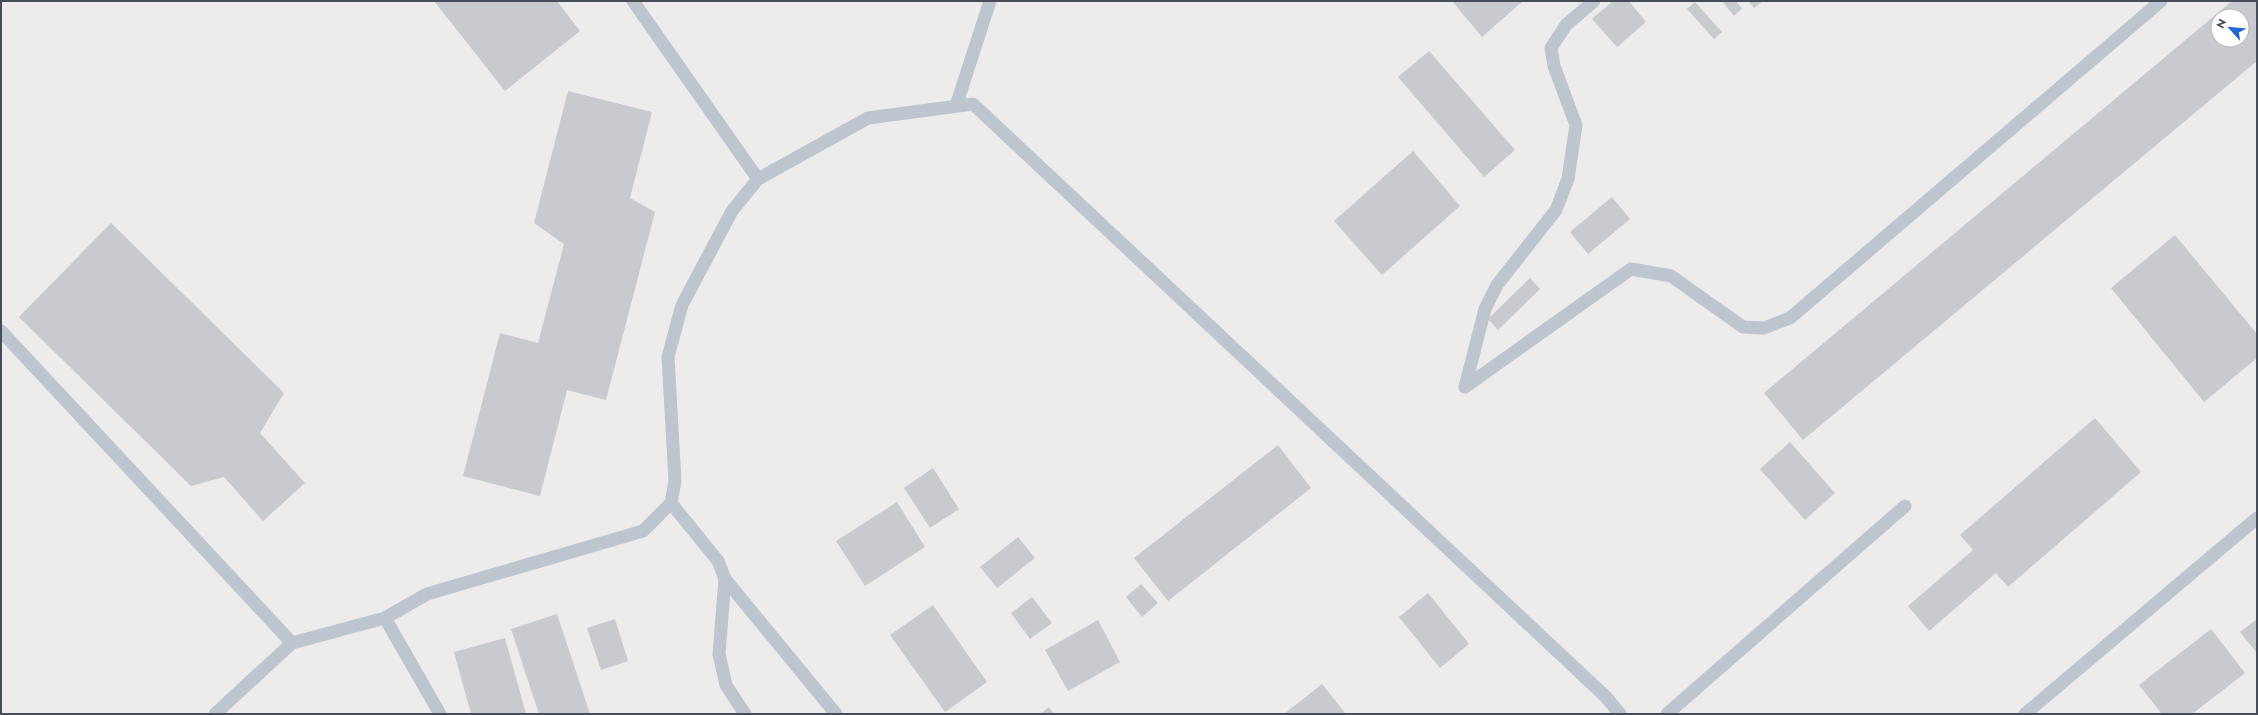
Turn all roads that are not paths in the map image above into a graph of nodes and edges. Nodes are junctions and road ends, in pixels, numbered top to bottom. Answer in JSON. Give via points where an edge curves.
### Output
{"nodes":[{"id":1,"x":633,"y":1,"type":"edge"},
{"id":2,"x":990,"y":1,"type":"edge"},
{"id":3,"x":1594,"y":1,"type":"edge"},
{"id":4,"x":2161,"y":1,"type":"edge"},
{"id":5,"x":956,"y":106,"type":"junction"},
{"id":6,"x":758,"y":179,"type":"junction"},
{"id":7,"x":1,"y":331,"type":"edge"},
{"id":8,"x":671,"y":503,"type":"junction"},
{"id":9,"x":1905,"y":506,"type":"dead end"},
{"id":10,"x":2257,"y":518,"type":"edge"},
{"id":11,"x":725,"y":579,"type":"junction"},
{"id":12,"x":385,"y":618,"type":"junction"},
{"id":13,"x":292,"y":643,"type":"junction"},
{"id":14,"x":215,"y":714,"type":"edge"},
{"id":15,"x":440,"y":714,"type":"edge"},
{"id":16,"x":745,"y":714,"type":"edge"},
{"id":17,"x":836,"y":714,"type":"edge"},
{"id":18,"x":1620,"y":714,"type":"edge"},
{"id":19,"x":1667,"y":714,"type":"edge"},
{"id":20,"x":2025,"y":714,"type":"edge"}],
"edges":[{"from":1,"to":6,"type":"lane"},
{"from":2,"to":5,"type":"lane"},
{"from":3,"to":4,"type":"lane","via":[[1566,25],[1551,48],[1554,66],[1576,125],[1568,179],[1556,210],[1497,285],[1485,309],[1465,387],[1631,269],[1671,276],[1743,327],[1764,328],[1790,318]]},
{"from":5,"to":6,"type":"lane","via":[[868,118]]},
{"from":5,"to":18,"type":"lane","via":[[973,104],[1606,697]]},
{"from":6,"to":8,"type":"lane","via":[[732,211],[682,305],[668,357],[675,481]]},
{"from":7,"to":13,"type":"lane"},
{"from":8,"to":11,"type":"lane","via":[[718,561]]},
{"from":8,"to":12,"type":"lane","via":[[643,531],[427,594]]},
{"from":9,"to":19,"type":"lane"},
{"from":10,"to":20,"type":"lane"},
{"from":11,"to":16,"type":"lane","via":[[719,654],[726,685]]},
{"from":11,"to":17,"type":"lane"},
{"from":12,"to":13,"type":"lane"},
{"from":12,"to":15,"type":"lane"},
{"from":13,"to":14,"type":"lane"}]}
